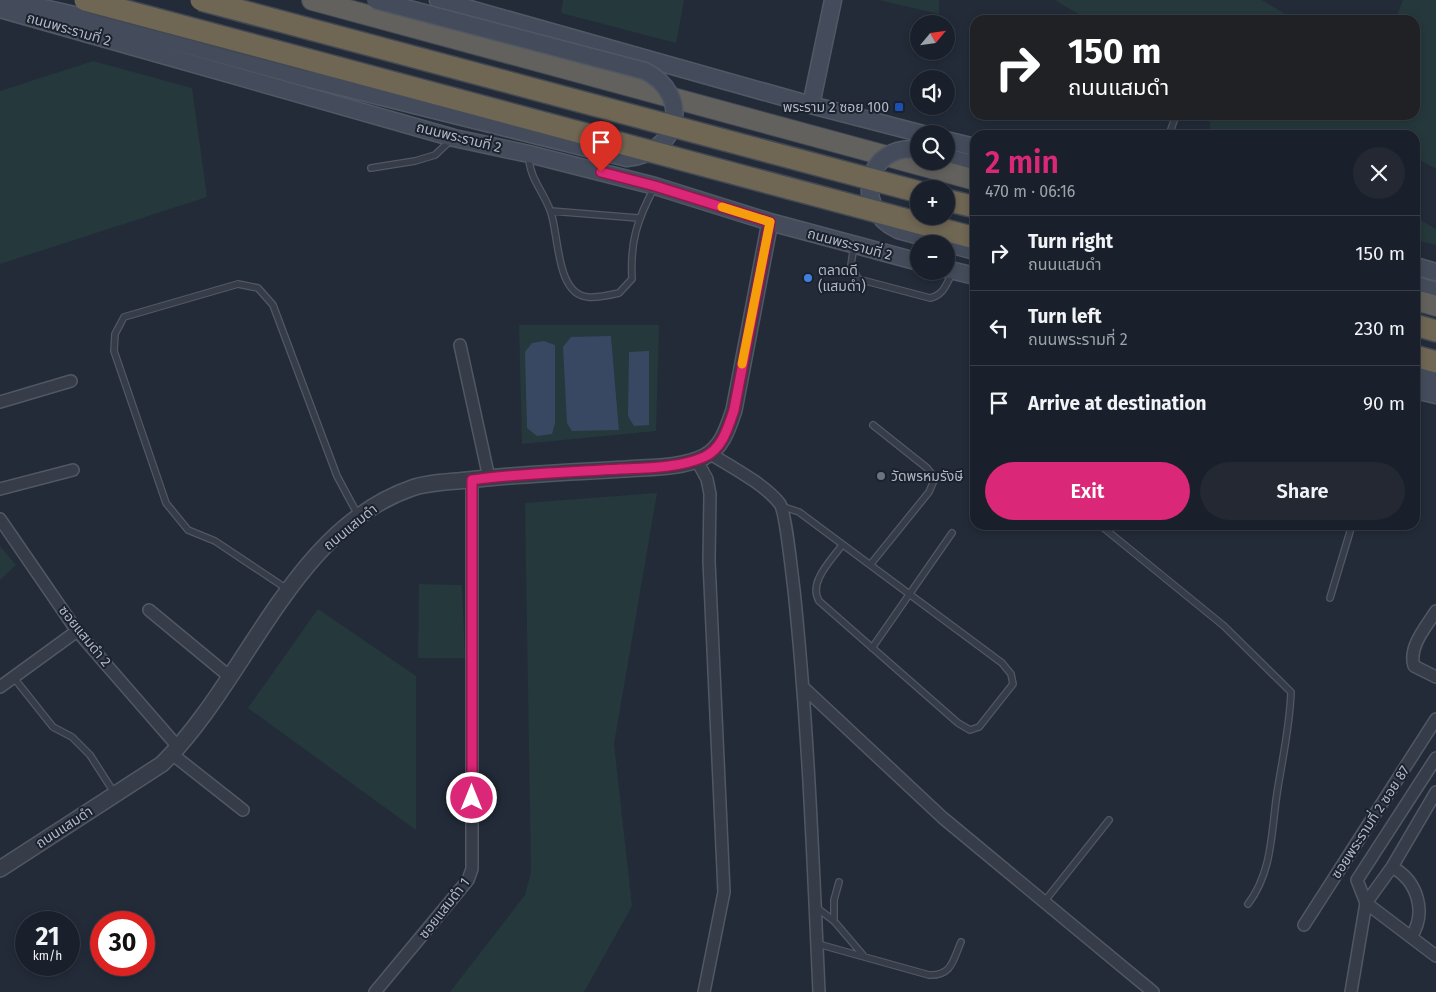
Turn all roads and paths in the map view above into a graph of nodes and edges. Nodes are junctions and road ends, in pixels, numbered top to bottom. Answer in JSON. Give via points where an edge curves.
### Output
{"nodes":[{"id":1,"x":8,"y":0,"type":"edge"},
{"id":2,"x":85,"y":0,"type":"edge"},
{"id":3,"x":104,"y":0,"type":"edge"},
{"id":4,"x":201,"y":0,"type":"edge"},
{"id":5,"x":312,"y":0,"type":"edge"},
{"id":6,"x":375,"y":0,"type":"edge"},
{"id":7,"x":438,"y":0,"type":"edge"},
{"id":8,"x":833,"y":0,"type":"edge"},
{"id":9,"x":0,"y":9,"type":"edge"},
{"id":10,"x":811,"y":105,"type":"junction"},
{"id":11,"x":910,"y":131,"type":"edge"},
{"id":12,"x":454,"y":138,"type":"junction"},
{"id":13,"x":955,"y":142,"type":"edge"},
{"id":14,"x":970,"y":146,"type":"edge"},
{"id":15,"x":910,"y":150,"type":"edge"},
{"id":16,"x":529,"y":154,"type":"junction"},
{"id":17,"x":955,"y":159,"type":"edge"},
{"id":18,"x":970,"y":164,"type":"edge"},
{"id":19,"x":371,"y":168,"type":"dead end"},
{"id":20,"x":970,"y":179,"type":"edge"},
{"id":21,"x":655,"y":186,"type":"junction"},
{"id":22,"x":910,"y":190,"type":"edge"},
{"id":23,"x":955,"y":202,"type":"edge"},
{"id":24,"x":970,"y":206,"type":"edge"},
{"id":25,"x":551,"y":211,"type":"junction"},
{"id":26,"x":638,"y":218,"type":"junction"},
{"id":27,"x":770,"y":222,"type":"junction"},
{"id":28,"x":970,"y":232,"type":"edge"},
{"id":29,"x":970,"y":237,"type":"edge"},
{"id":30,"x":854,"y":245,"type":"junction"},
{"id":31,"x":970,"y":250,"type":"edge"},
{"id":32,"x":910,"y":260,"type":"edge"},
{"id":33,"x":1420,"y":267,"type":"edge"},
{"id":34,"x":955,"y":271,"type":"edge"},
{"id":35,"x":1436,"y":272,"type":"edge"},
{"id":36,"x":970,"y":275,"type":"edge"},
{"id":37,"x":947,"y":280,"type":"edge"},
{"id":38,"x":1420,"y":286,"type":"edge"},
{"id":39,"x":1436,"y":291,"type":"edge"},
{"id":40,"x":1420,"y":301,"type":"edge"},
{"id":41,"x":1436,"y":306,"type":"edge"},
{"id":42,"x":1420,"y":326,"type":"edge"},
{"id":43,"x":1436,"y":331,"type":"edge"},
{"id":44,"x":460,"y":345,"type":"dead end"},
{"id":45,"x":1420,"y":352,"type":"edge"},
{"id":46,"x":1436,"y":356,"type":"edge"},
{"id":47,"x":1420,"y":357,"type":"edge"},
{"id":48,"x":1436,"y":362,"type":"edge"},
{"id":49,"x":1420,"y":375,"type":"edge"},
{"id":50,"x":1436,"y":380,"type":"edge"},
{"id":51,"x":71,"y":381,"type":"dead end"},
{"id":52,"x":1420,"y":391,"type":"edge"},
{"id":53,"x":1436,"y":395,"type":"edge"},
{"id":54,"x":0,"y":402,"type":"edge"},
{"id":55,"x":873,"y":425,"type":"dead end"},
{"id":56,"x":703,"y":456,"type":"junction"},
{"id":57,"x":73,"y":470,"type":"dead end"},
{"id":58,"x":489,"y":478,"type":"junction"},
{"id":59,"x":472,"y":480,"type":"junction"},
{"id":60,"x":0,"y":489,"type":"edge"},
{"id":61,"x":781,"y":506,"type":"junction"},
{"id":62,"x":359,"y":517,"type":"junction"},
{"id":63,"x":0,"y":519,"type":"edge"},
{"id":64,"x":1106,"y":530,"type":"edge"},
{"id":65,"x":1350,"y":530,"type":"edge"},
{"id":66,"x":952,"y":532,"type":"dead end"},
{"id":67,"x":842,"y":545,"type":"junction"},
{"id":68,"x":870,"y":565,"type":"junction"},
{"id":69,"x":289,"y":591,"type":"junction"},
{"id":70,"x":909,"y":594,"type":"junction"},
{"id":71,"x":1330,"y":598,"type":"dead end"},
{"id":72,"x":149,"y":610,"type":"dead end"},
{"id":73,"x":1436,"y":611,"type":"edge"},
{"id":74,"x":77,"y":631,"type":"junction"},
{"id":75,"x":872,"y":648,"type":"junction"},
{"id":76,"x":230,"y":677,"type":"junction"},
{"id":77,"x":1436,"y":677,"type":"edge"},
{"id":78,"x":14,"y":678,"type":"junction"},
{"id":79,"x":0,"y":687,"type":"edge"},
{"id":80,"x":804,"y":688,"type":"junction"},
{"id":81,"x":1436,"y":719,"type":"edge"},
{"id":82,"x":175,"y":750,"type":"junction"},
{"id":83,"x":1436,"y":758,"type":"edge"},
{"id":84,"x":1423,"y":780,"type":"junction"},
{"id":85,"x":1436,"y":791,"type":"edge"},
{"id":86,"x":115,"y":794,"type":"junction"},
{"id":87,"x":243,"y":810,"type":"dead end"},
{"id":88,"x":1109,"y":820,"type":"dead end"},
{"id":89,"x":1392,"y":866,"type":"junction"},
{"id":90,"x":0,"y":869,"type":"edge"},
{"id":91,"x":839,"y":882,"type":"dead end"},
{"id":92,"x":1044,"y":902,"type":"junction"},
{"id":93,"x":1366,"y":903,"type":"junction"},
{"id":94,"x":1248,"y":904,"type":"dead end"},
{"id":95,"x":817,"y":908,"type":"junction"},
{"id":96,"x":834,"y":921,"type":"junction"},
{"id":97,"x":1304,"y":925,"type":"dead end"},
{"id":98,"x":1411,"y":937,"type":"junction"},
{"id":99,"x":961,"y":942,"type":"dead end"},
{"id":100,"x":818,"y":944,"type":"junction"},
{"id":101,"x":863,"y":956,"type":"junction"},
{"id":102,"x":1436,"y":956,"type":"edge"},
{"id":103,"x":375,"y":992,"type":"edge"},
{"id":104,"x":704,"y":992,"type":"edge"},
{"id":105,"x":819,"y":992,"type":"edge"},
{"id":106,"x":1153,"y":992,"type":"edge"},
{"id":107,"x":1351,"y":992,"type":"edge"}],
"edges":[{"from":1,"to":6,"type":"main road","bridge":true,"via":[[627,158],[652,152],[671,132],[674,105],[670,93],[645,71]]},
{"from":2,"to":29,"type":"highway","bridge":true},
{"from":3,"to":28,"type":"highway"},
{"from":4,"to":22,"type":"highway","bridge":true},
{"from":5,"to":20,"type":"highway"},
{"from":7,"to":10,"type":"main road"},
{"from":8,"to":10,"type":"main road"},
{"from":9,"to":12,"type":"main road","name":"ถนนพระรามที่ 2"},
{"from":10,"to":11,"type":"main road"},
{"from":12,"to":16,"type":"main road","name":"ถนนพระรามที่ 2"},
{"from":12,"to":19,"type":"lane","via":[[435,154],[415,161]]},
{"from":13,"to":14,"type":"main road"},
{"from":15,"to":31,"type":"main road","bridge":true,"via":[[899,150],[877,165],[870,183],[872,206],[878,217],[898,230]]},
{"from":16,"to":21,"type":"main road","name":"ถนนพระรามที่ 2"},
{"from":16,"to":25,"type":"lane","via":[[529,170]]},
{"from":17,"to":18,"type":"main road"},
{"from":21,"to":26,"type":"lane"},
{"from":21,"to":27,"type":"main road","name":"ถนนพระรามที่ 2"},
{"from":23,"to":24,"type":"highway"},
{"from":25,"to":26,"type":"lane"},
{"from":25,"to":26,"type":"lane","via":[[557,252],[565,275],[575,291],[587,298],[619,293],[632,278],[631,258]]},
{"from":27,"to":30,"type":"main road","name":"ถนนพระรามที่ 2"},
{"from":27,"to":56,"type":"street","via":[[734,410],[718,446]]},
{"from":30,"to":32,"type":"main road","name":"ถนนพระรามที่ 2"},
{"from":30,"to":37,"type":"lane","via":[[850,264],[858,279],[930,298],[944,291]]},
{"from":33,"to":35,"type":"main road"},
{"from":34,"to":36,"type":"main road"},
{"from":38,"to":39,"type":"main road"},
{"from":40,"to":41,"type":"highway"},
{"from":42,"to":43,"type":"highway"},
{"from":44,"to":58,"type":"street"},
{"from":45,"to":46,"type":"highway"},
{"from":47,"to":48,"type":"highway"},
{"from":49,"to":50,"type":"main road"},
{"from":51,"to":54,"type":"street"},
{"from":52,"to":53,"type":"main road"},
{"from":55,"to":68,"type":"lane","via":[[935,478],[928,492]]},
{"from":56,"to":58,"type":"street","name":"ถนนแสมดำ","via":[[652,467]]},
{"from":56,"to":61,"type":"street","via":[[770,495]]},
{"from":56,"to":104,"type":"street","via":[[710,494],[709,561],[724,892]]},
{"from":57,"to":60,"type":"street"},
{"from":58,"to":59,"type":"street","name":"ถนนแสมดำ"},
{"from":59,"to":62,"type":"street","name":"ถนนแสมดำ","via":[[412,488],[379,503]]},
{"from":59,"to":103,"type":"street","name":"ซอยแสมดำ 1","via":[[472,869],[468,880]]},
{"from":61,"to":67,"type":"lane","via":[[799,512]]},
{"from":61,"to":80,"type":"street","via":[[791,564]]},
{"from":62,"to":69,"type":"street","name":"ถนนแสมดำ","via":[[320,552]]},
{"from":62,"to":69,"type":"lane","via":[[337,476],[273,305],[258,288],[238,284],[124,317],[115,334],[114,351],[166,503],[188,530],[215,542]]},
{"from":63,"to":74,"type":"street","name":"ซอยแสมดำ 2"},
{"from":64,"to":94,"type":"lane","via":[[1224,626],[1291,692],[1273,815],[1272,848],[1258,892]]},
{"from":65,"to":71,"type":"lane"},
{"from":66,"to":70,"type":"lane"},
{"from":67,"to":68,"type":"lane"},
{"from":67,"to":75,"type":"lane","via":[[815,584],[814,593]]},
{"from":68,"to":70,"type":"lane"},
{"from":69,"to":76,"type":"street","name":"ถนนแสมดำ"},
{"from":70,"to":75,"type":"lane"},
{"from":70,"to":75,"type":"lane","via":[[1002,664],[1011,674],[1013,684],[978,728],[970,730]]},
{"from":72,"to":76,"type":"street"},
{"from":73,"to":77,"type":"street","via":[[1414,647],[1412,658],[1414,666]]},
{"from":74,"to":78,"type":"street"},
{"from":74,"to":82,"type":"street","name":"ซอยแสมดำ 2"},
{"from":76,"to":82,"type":"street","name":"ถนนแสมดำ"},
{"from":78,"to":79,"type":"street"},
{"from":78,"to":86,"type":"lane","via":[[53,727],[72,737],[90,755]]},
{"from":80,"to":92,"type":"street","via":[[943,818]]},
{"from":80,"to":95,"type":"street"},
{"from":81,"to":97,"type":"street","name":"ซอยพระรามที่ 2 ซอย 87"},
{"from":82,"to":86,"type":"street","name":"ถนนแสมดำ","via":[[162,764]]},
{"from":82,"to":87,"type":"street","name":"ซอยแสมดำ 2"},
{"from":83,"to":84,"type":"street"},
{"from":84,"to":85,"type":"street"},
{"from":84,"to":93,"type":"street","via":[[1357,880]]},
{"from":85,"to":89,"type":"street"},
{"from":86,"to":90,"type":"street","name":"ถนนแสมดำ"},
{"from":88,"to":92,"type":"lane"},
{"from":89,"to":93,"type":"street"},
{"from":89,"to":98,"type":"street","via":[[1408,878],[1416,892],[1419,920]]},
{"from":91,"to":96,"type":"lane","via":[[834,900]]},
{"from":92,"to":106,"type":"street"},
{"from":93,"to":98,"type":"street"},
{"from":93,"to":107,"type":"street"},
{"from":95,"to":96,"type":"lane"},
{"from":95,"to":100,"type":"street"},
{"from":96,"to":101,"type":"lane"},
{"from":98,"to":102,"type":"street"},
{"from":99,"to":101,"type":"lane","via":[[947,972],[940,976],[929,976]]},
{"from":100,"to":101,"type":"lane"},
{"from":100,"to":105,"type":"street"}]}
